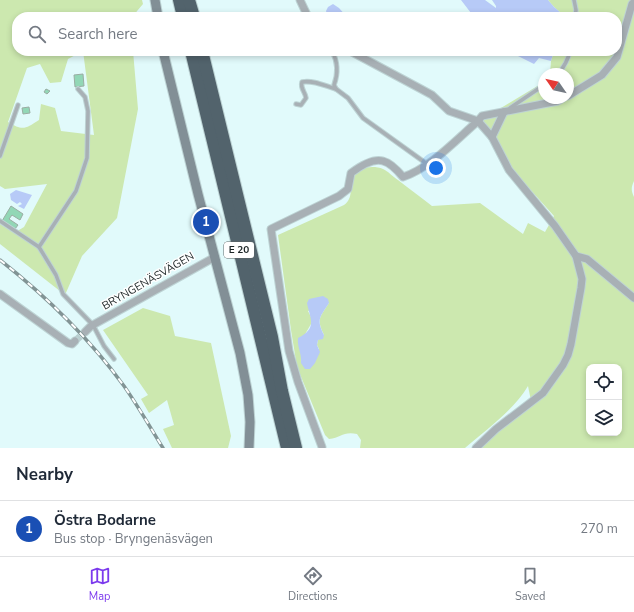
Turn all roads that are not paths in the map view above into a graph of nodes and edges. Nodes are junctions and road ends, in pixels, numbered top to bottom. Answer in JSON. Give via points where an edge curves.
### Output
{"nodes":[{"id":1,"x":155,"y":0,"type":"edge"},
{"id":2,"x":179,"y":0,"type":"edge"},
{"id":3,"x":189,"y":0,"type":"edge"},
{"id":4,"x":300,"y":0,"type":"edge"},
{"id":5,"x":574,"y":0,"type":"edge"},
{"id":6,"x":634,"y":2,"type":"edge"},
{"id":7,"x":157,"y":12,"type":"edge"},
{"id":8,"x":182,"y":12,"type":"edge"},
{"id":9,"x":193,"y":12,"type":"edge"},
{"id":10,"x":306,"y":12,"type":"edge"},
{"id":11,"x":576,"y":12,"type":"edge"},
{"id":12,"x":622,"y":42,"type":"edge"},
{"id":13,"x":164,"y":56,"type":"edge"},
{"id":14,"x":192,"y":56,"type":"edge"},
{"id":15,"x":203,"y":56,"type":"edge"},
{"id":16,"x":335,"y":56,"type":"edge"},
{"id":17,"x":359,"y":56,"type":"edge"},
{"id":18,"x":568,"y":56,"type":"edge"},
{"id":19,"x":618,"y":56,"type":"edge"},
{"id":20,"x":562,"y":68,"type":"edge"},
{"id":21,"x":78,"y":89,"type":"dead end"},
{"id":22,"x":336,"y":89,"type":"junction"},
{"id":23,"x":538,"y":89,"type":"edge"},
{"id":24,"x":574,"y":92,"type":"edge"},
{"id":25,"x":296,"y":104,"type":"dead end"},
{"id":26,"x":543,"y":104,"type":"edge"},
{"id":27,"x":18,"y":105,"type":"dead end"},
{"id":28,"x":504,"y":112,"type":"junction"},
{"id":29,"x":478,"y":120,"type":"junction"},
{"id":30,"x":492,"y":137,"type":"junction"},
{"id":31,"x":0,"y":156,"type":"edge"},
{"id":32,"x":427,"y":164,"type":"junction"},
{"id":33,"x":0,"y":221,"type":"edge"},
{"id":34,"x":39,"y":247,"type":"junction"},
{"id":35,"x":576,"y":256,"type":"junction"},
{"id":36,"x":215,"y":257,"type":"junction"},
{"id":37,"x":0,"y":294,"type":"edge"},
{"id":38,"x":634,"y":298,"type":"edge"},
{"id":39,"x":93,"y":325,"type":"junction"},
{"id":40,"x":85,"y":332,"type":"tunnel mouth"},
{"id":41,"x":75,"y":341,"type":"dead end"},
{"id":42,"x":114,"y":359,"type":"dead end"},
{"id":43,"x":282,"y":391,"type":"junction"},
{"id":44,"x":322,"y":447,"type":"dead end"},
{"id":45,"x":249,"y":448,"type":"edge"},
{"id":46,"x":287,"y":448,"type":"edge"},
{"id":47,"x":296,"y":448,"type":"edge"},
{"id":48,"x":306,"y":448,"type":"edge"},
{"id":49,"x":476,"y":448,"type":"edge"}],
"edges":[{"from":1,"to":7,"type":"street"},
{"from":2,"to":8,"type":"highway"},
{"from":3,"to":9,"type":"highway"},
{"from":4,"to":10,"type":"street"},
{"from":5,"to":11,"type":"lane"},
{"from":6,"to":12,"type":"street"},
{"from":13,"to":36,"type":"street"},
{"from":14,"to":46,"type":"highway","number":"E 20"},
{"from":15,"to":43,"type":"highway","number":"E 20","via":[[272,337]]},
{"from":16,"to":22,"type":"lane"},
{"from":17,"to":29,"type":"street","via":[[432,95],[449,111]]},
{"from":18,"to":20,"type":"lane"},
{"from":19,"to":24,"type":"street","via":[[602,75]]},
{"from":21,"to":34,"type":"lane","via":[[85,97],[88,110],[87,158],[76,191]]},
{"from":22,"to":25,"type":"lane","via":[[308,81],[302,82],[306,98],[301,105]]},
{"from":22,"to":32,"type":"lane","via":[[348,98],[363,118]]},
{"from":23,"to":28,"type":"lane"},
{"from":26,"to":28,"type":"street"},
{"from":27,"to":31,"type":"lane"},
{"from":28,"to":29,"type":"street","via":[[482,116]]},
{"from":28,"to":30,"type":"street"},
{"from":29,"to":30,"type":"street"},
{"from":29,"to":32,"type":"street"},
{"from":30,"to":35,"type":"street","via":[[509,170]]},
{"from":32,"to":44,"type":"street","via":[[413,174],[403,176],[383,161],[368,162],[351,173],[348,189],[339,196],[271,229],[289,351]]},
{"from":33,"to":34,"type":"lane"},
{"from":34,"to":39,"type":"lane","via":[[56,275],[63,294]]},
{"from":35,"to":38,"type":"street","via":[[587,259]]},
{"from":35,"to":49,"type":"street","via":[[582,279],[581,288],[568,355],[563,365],[542,393]]},
{"from":36,"to":39,"type":"street","name":"BRYNGENÄSVÄGEN"},
{"from":36,"to":45,"type":"street","via":[[247,388]]},
{"from":37,"to":41,"type":"street","via":[[68,343],[72,344]]},
{"from":39,"to":40,"type":"street","name":"BRYNGENÄSVÄGEN"},
{"from":39,"to":42,"type":"lane"},
{"from":43,"to":47,"type":"highway","number":"E 20"},
{"from":43,"to":48,"type":"highway","via":[[290,404]]}]}
